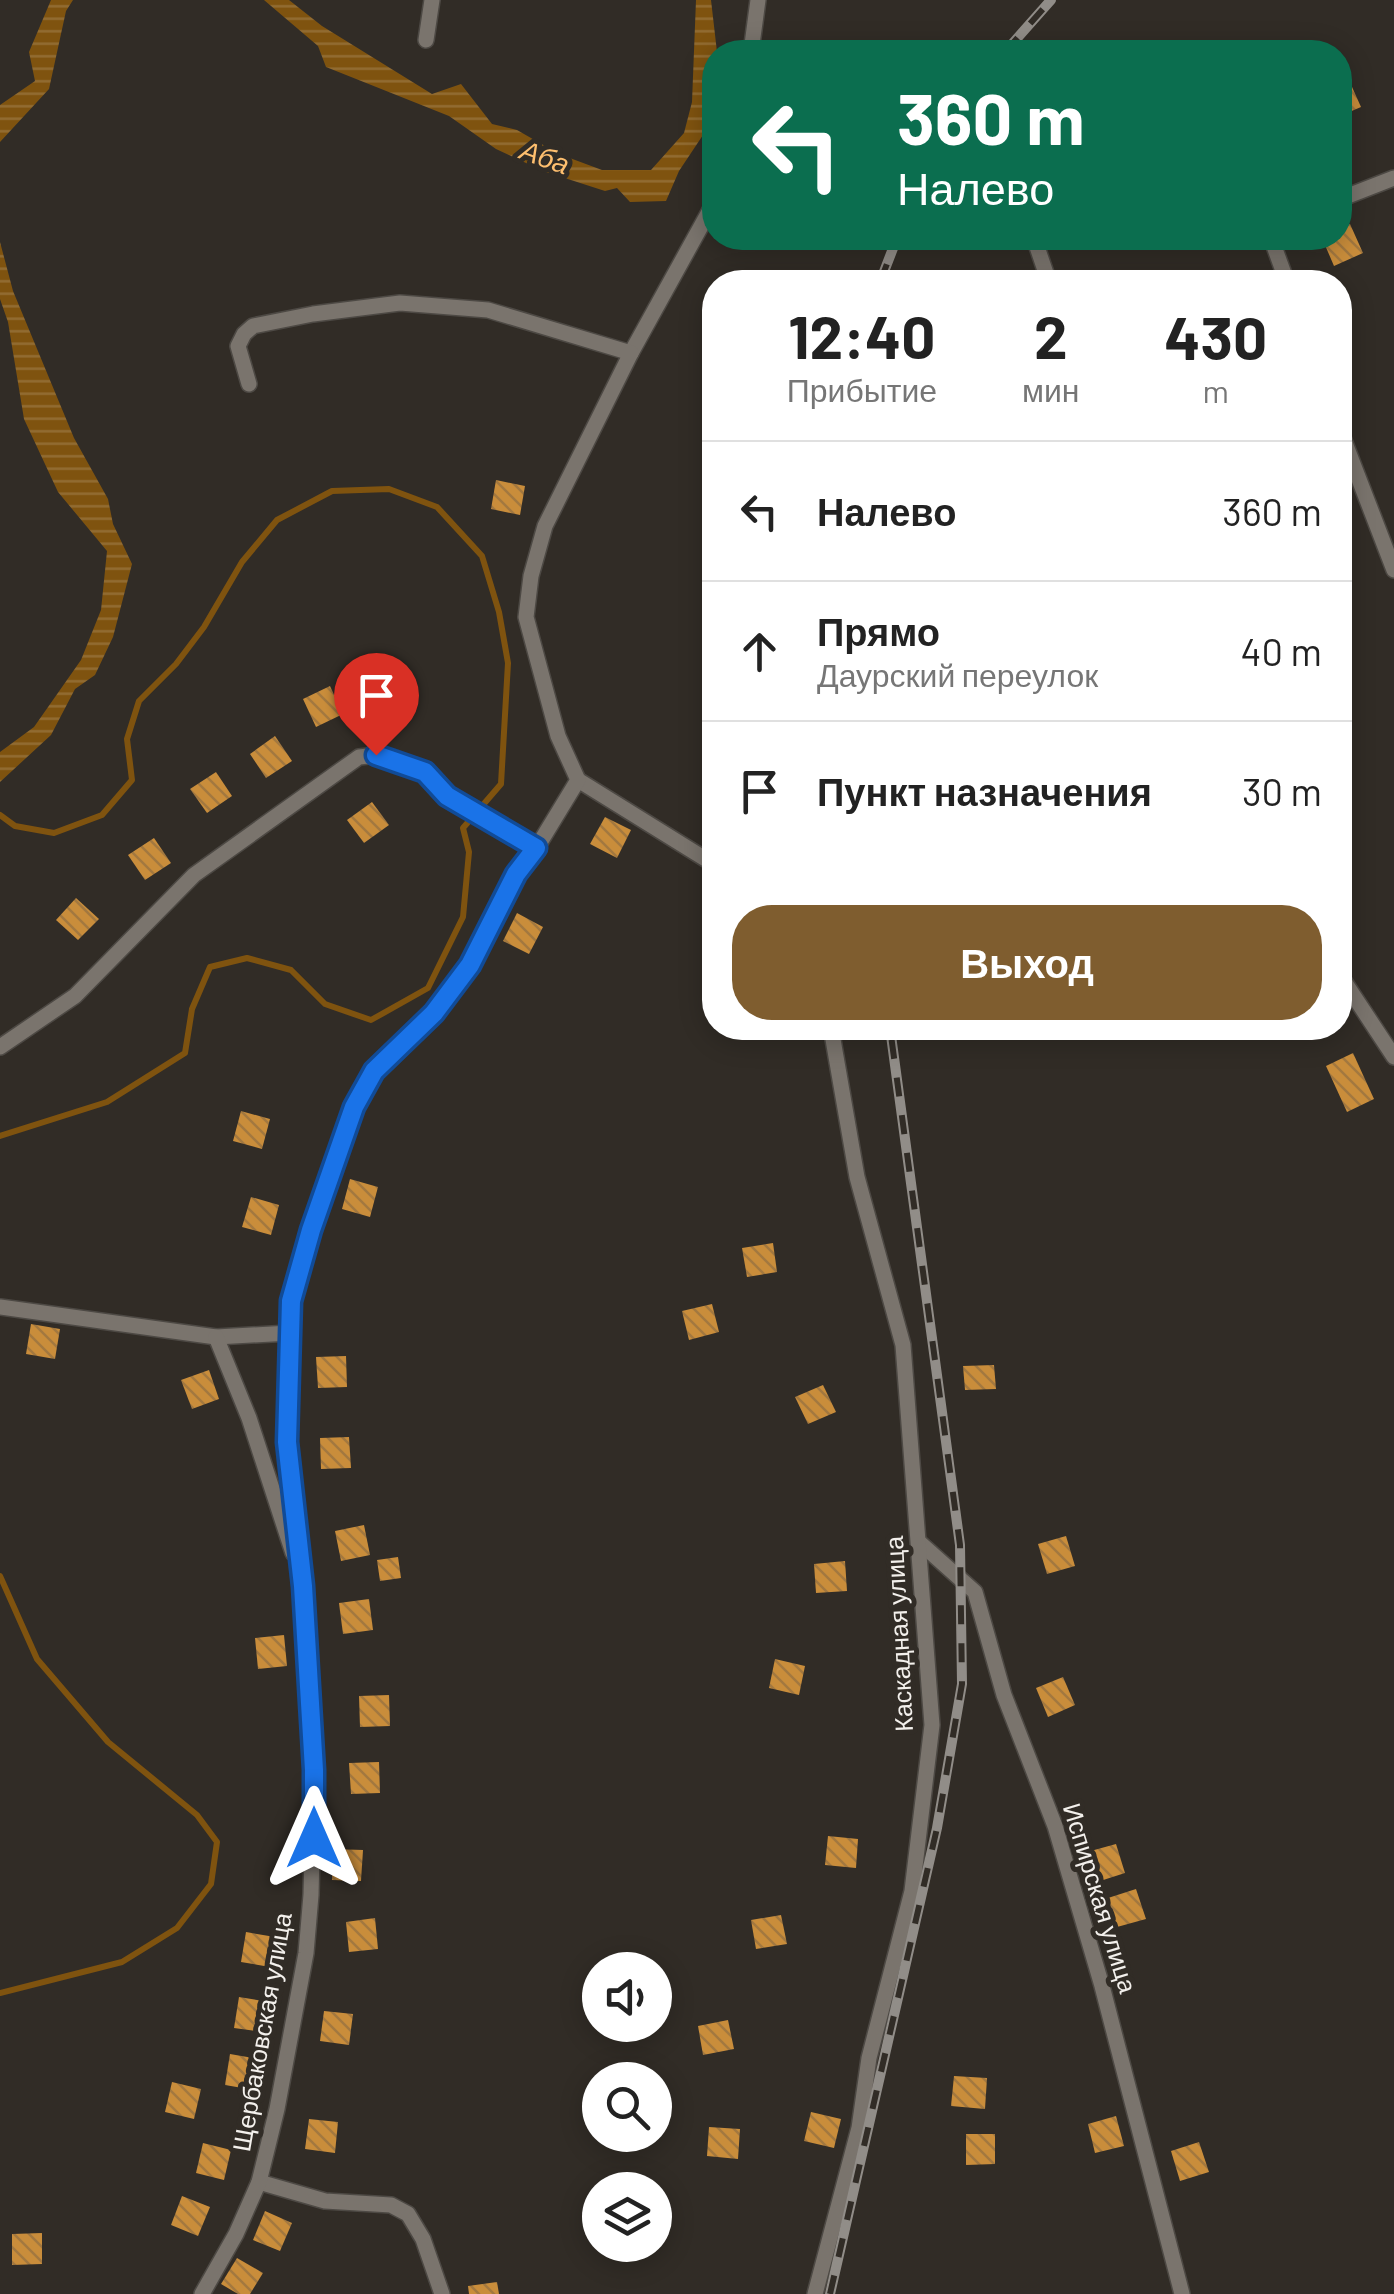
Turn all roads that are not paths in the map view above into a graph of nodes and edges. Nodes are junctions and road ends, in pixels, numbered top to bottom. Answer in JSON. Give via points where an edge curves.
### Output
{"nodes":[{"id":1,"x":432,"y":0,"type":"edge"},
{"id":2,"x":758,"y":0,"type":"edge"},
{"id":3,"x":426,"y":40,"type":"dead end"},
{"id":4,"x":753,"y":40,"type":"edge"},
{"id":5,"x":1394,"y":178,"type":"edge"},
{"id":6,"x":1352,"y":194,"type":"edge"},
{"id":7,"x":702,"y":224,"type":"edge"},
{"id":8,"x":632,"y":353,"type":"junction"},
{"id":9,"x":249,"y":384,"type":"dead end"},
{"id":10,"x":1352,"y":456,"type":"edge"},
{"id":11,"x":1388,"y":534,"type":"edge"},
{"id":12,"x":1394,"y":570,"type":"edge"},
{"id":13,"x":578,"y":780,"type":"junction"},
{"id":14,"x":536,"y":848,"type":"junction"},
{"id":15,"x":702,"y":857,"type":"edge"},
{"id":16,"x":1352,"y":993,"type":"edge"},
{"id":17,"x":833,"y":1040,"type":"edge"},
{"id":18,"x":0,"y":1047,"type":"edge"},
{"id":19,"x":1394,"y":1057,"type":"edge"},
{"id":20,"x":0,"y":1307,"type":"edge"},
{"id":21,"x":290,"y":1333,"type":"junction"},
{"id":22,"x":216,"y":1338,"type":"junction"},
{"id":23,"x":919,"y":1542,"type":"junction"},
{"id":24,"x":303,"y":1586,"type":"junction"},
{"id":25,"x":259,"y":2182,"type":"junction"},
{"id":26,"x":202,"y":2294,"type":"edge"},
{"id":27,"x":442,"y":2294,"type":"edge"},
{"id":28,"x":815,"y":2294,"type":"edge"},
{"id":29,"x":1182,"y":2294,"type":"edge"}],
"edges":[{"from":1,"to":3,"type":"street"},
{"from":2,"to":4,"type":"street"},
{"from":5,"to":6,"type":"street"},
{"from":7,"to":8,"type":"street"},
{"from":8,"to":9,"type":"street","via":[[488,310],[400,303],[253,326],[238,346]]},
{"from":8,"to":13,"type":"street","via":[[545,526],[531,576],[526,617],[558,736]]},
{"from":10,"to":11,"type":"street"},
{"from":11,"to":12,"type":"street"},
{"from":13,"to":14,"type":"street","name":"Щербаковская улица"},
{"from":13,"to":15,"type":"street"},
{"from":14,"to":18,"type":"street","via":[[447,796],[425,772],[394,759],[359,757],[194,875],[75,996]]},
{"from":14,"to":21,"type":"street","name":"Щербаковская улица","via":[[470,965],[434,1013],[374,1071],[354,1107],[311,1230],[291,1301]]},
{"from":16,"to":19,"type":"street"},
{"from":17,"to":23,"type":"street","name":"Каскадная улица","via":[[857,1178],[903,1345]]},
{"from":20,"to":22,"type":"street"},
{"from":21,"to":22,"type":"street"},
{"from":21,"to":24,"type":"street","name":"Щербаковская улица","via":[[287,1442]]},
{"from":22,"to":24,"type":"street","name":"Щербаковская улица"},
{"from":23,"to":28,"type":"street","name":"Каскадная улица","via":[[932,1725],[912,1890]]},
{"from":23,"to":29,"type":"street","name":"Испирская улица","via":[[974,1592],[1004,1695],[1055,1826]]},
{"from":24,"to":25,"type":"street","name":"Щербаковская улица","via":[[314,1770],[311,1895],[306,1953]]},
{"from":25,"to":26,"type":"street","name":"Щербаковская улица"},
{"from":25,"to":27,"type":"street","via":[[325,2201],[391,2205],[408,2214]]}]}
